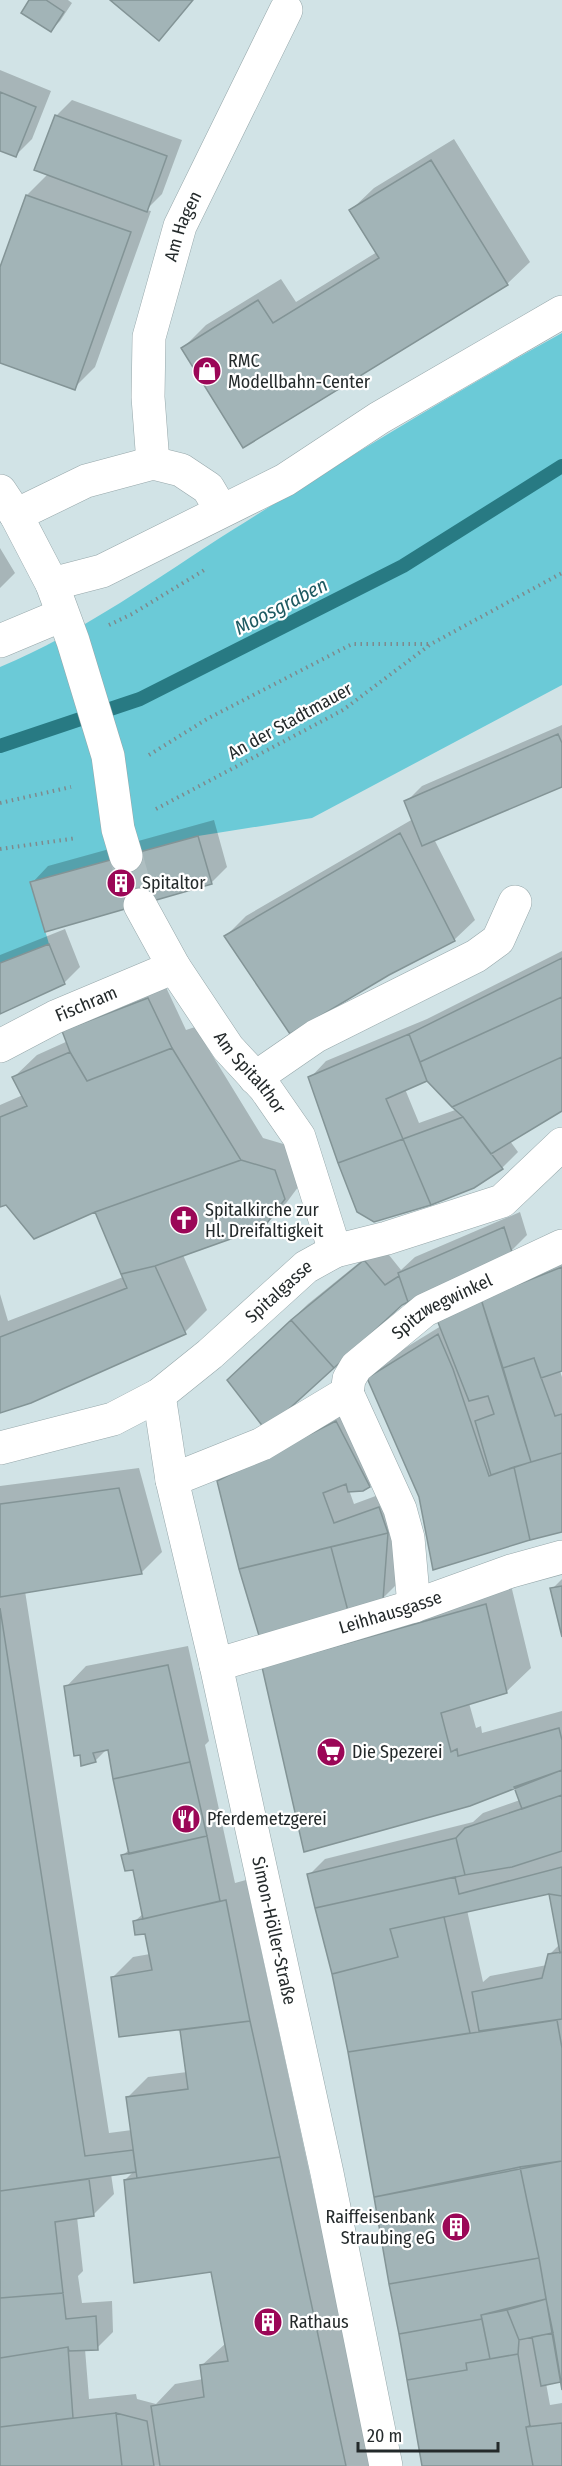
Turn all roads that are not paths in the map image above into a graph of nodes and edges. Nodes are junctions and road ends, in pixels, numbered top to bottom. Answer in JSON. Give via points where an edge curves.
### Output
{"nodes":[{"id":1,"x":286,"y":10,"type":"dead end"},
{"id":2,"x":562,"y":312,"type":"edge"},
{"id":3,"x":153,"y":463,"type":"junction"},
{"id":4,"x":8,"y":503,"type":"edge"},
{"id":5,"x":221,"y":510,"type":"junction"},
{"id":6,"x":52,"y":584,"type":"junction"},
{"id":7,"x":62,"y":615,"type":"junction"},
{"id":8,"x":0,"y":640,"type":"edge"},
{"id":9,"x":122,"y":842,"type":"tunnel mouth"},
{"id":10,"x":515,"y":902,"type":"dead end"},
{"id":11,"x":140,"y":905,"type":"tunnel mouth"},
{"id":12,"x":174,"y":967,"type":"junction"},
{"id":13,"x":0,"y":1046,"type":"edge"},
{"id":14,"x":255,"y":1078,"type":"junction"},
{"id":15,"x":562,"y":1144,"type":"edge"},
{"id":16,"x":562,"y":1246,"type":"edge"},
{"id":17,"x":335,"y":1251,"type":"junction"},
{"id":18,"x":347,"y":1393,"type":"junction"},
{"id":19,"x":159,"y":1395,"type":"junction"},
{"id":20,"x":0,"y":1448,"type":"edge"},
{"id":21,"x":172,"y":1480,"type":"junction"},
{"id":22,"x":562,"y":1557,"type":"edge"},
{"id":23,"x":414,"y":1606,"type":"junction"},
{"id":24,"x":216,"y":1665,"type":"junction"},
{"id":25,"x":386,"y":2466,"type":"edge"}],
"edges":[{"from":1,"to":3,"type":"street","name":"Am Hagen","via":[[180,226],[149,338]]},
{"from":2,"to":5,"type":"street","via":[[379,417],[285,480]]},
{"from":3,"to":4,"type":"street"},
{"from":3,"to":5,"type":"street","via":[[181,470],[208,488]]},
{"from":4,"to":6,"type":"street"},
{"from":5,"to":6,"type":"street","via":[[102,571]]},
{"from":6,"to":7,"type":"street"},
{"from":7,"to":8,"type":"street"},
{"from":7,"to":9,"type":"street","via":[[86,679],[110,767]]},
{"from":10,"to":14,"type":"street","via":[[498,940],[476,956],[316,1036]]},
{"from":11,"to":12,"type":"street","name":"Am Spitalthor"},
{"from":12,"to":13,"type":"street","name":"Fischram","via":[[55,1017]]},
{"from":12,"to":14,"type":"street","name":"Am Spitalthor","via":[[228,1048]]},
{"from":14,"to":17,"type":"street","name":"Am Spitalthor","via":[[299,1137]]},
{"from":15,"to":17,"type":"street","name":"Spitalgasse","via":[[502,1202]]},
{"from":16,"to":18,"type":"street","name":"Spitzwegwinkel","via":[[425,1310],[356,1367]]},
{"from":17,"to":19,"type":"street","name":"Spitalgasse","via":[[306,1268]]},
{"from":18,"to":21,"type":"street","via":[[262,1444]]},
{"from":18,"to":23,"type":"street","via":[[400,1509],[408,1538]]},
{"from":19,"to":20,"type":"street","name":"Spitalgasse","via":[[113,1419]]},
{"from":19,"to":21,"type":"street","name":"Simon-Höller-Straße"},
{"from":21,"to":24,"type":"street","name":"Simon-Höller-Straße"},
{"from":22,"to":23,"type":"street","name":"Leihhausgasse"},
{"from":23,"to":24,"type":"street","name":"Leihhausgasse"},
{"from":24,"to":25,"type":"street","name":"Simon-Höller-Straße","via":[[327,2173]]}]}
